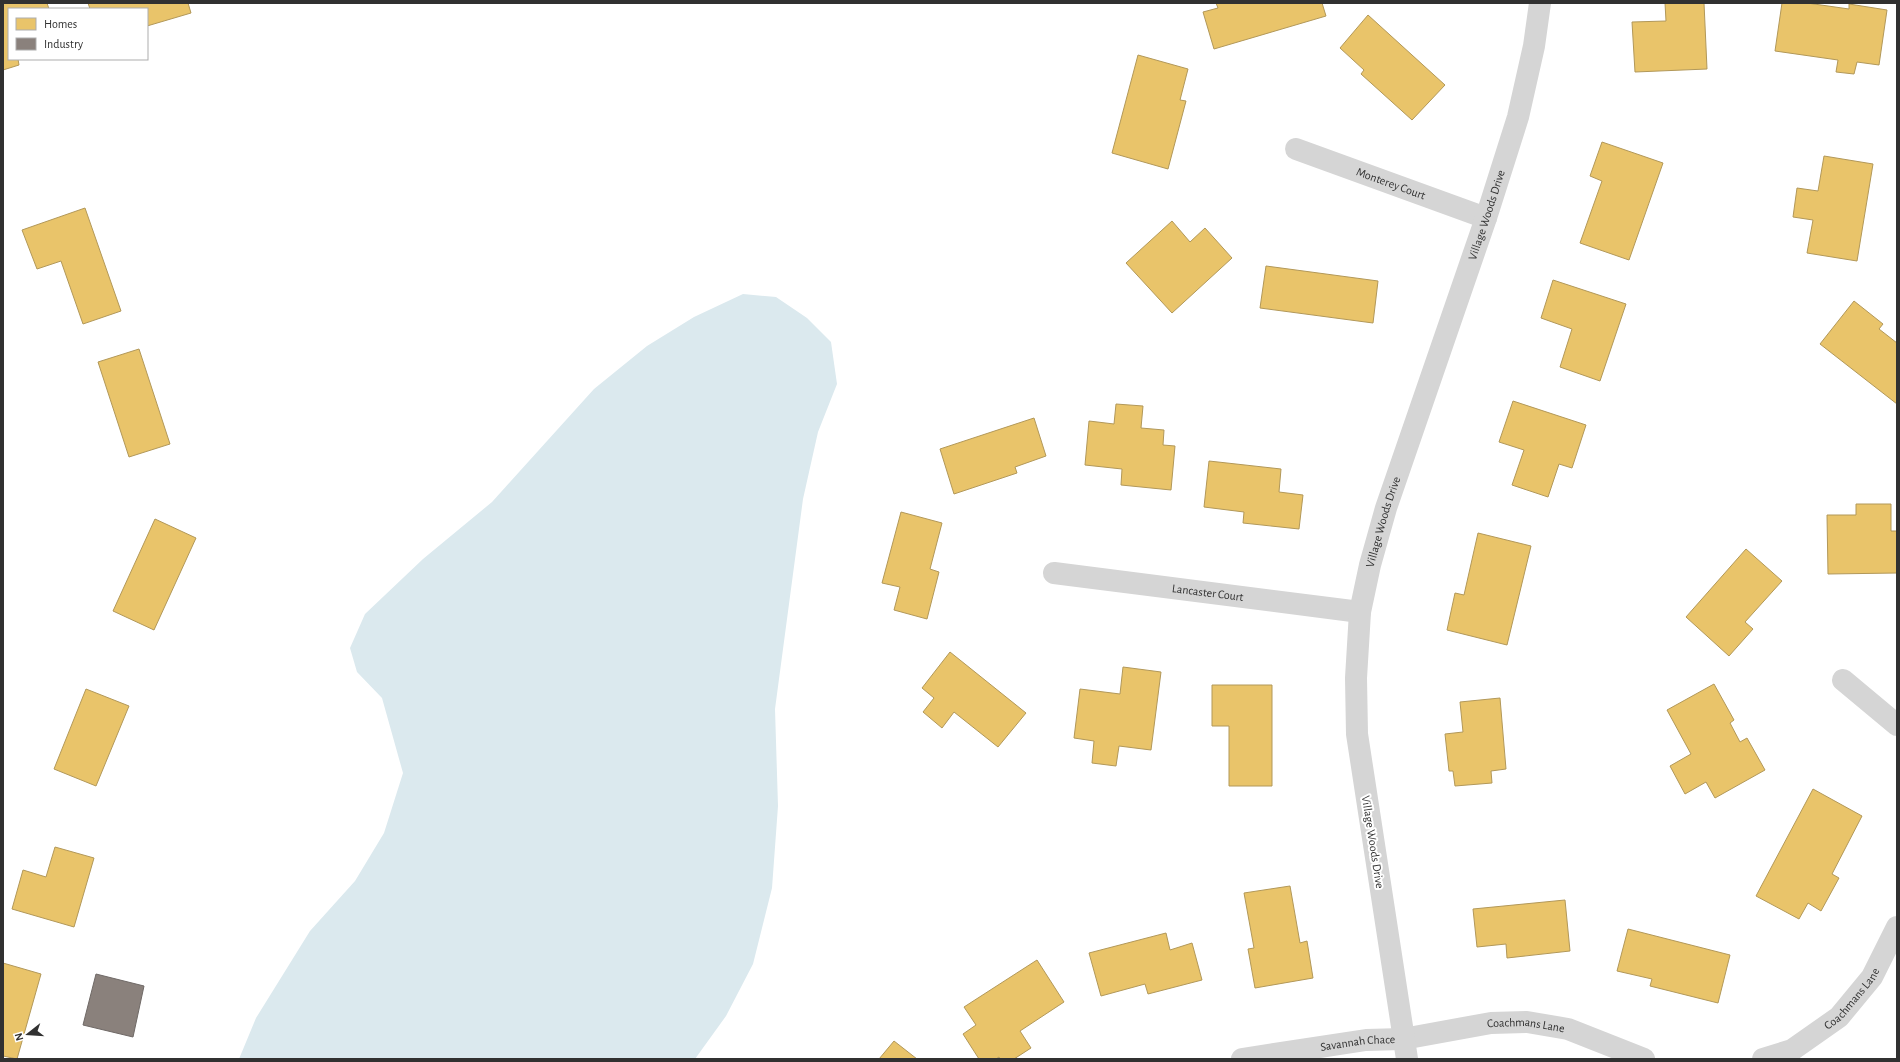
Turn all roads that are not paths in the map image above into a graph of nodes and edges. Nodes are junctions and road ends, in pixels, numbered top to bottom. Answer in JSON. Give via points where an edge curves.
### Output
{"nodes":[{"id":1,"x":1540,"y":3,"type":"edge"},
{"id":2,"x":1296,"y":149,"type":"dead end"},
{"id":3,"x":1486,"y":218,"type":"junction"},
{"id":4,"x":1054,"y":573,"type":"dead end"},
{"id":5,"x":1360,"y":612,"type":"junction"},
{"id":6,"x":1843,"y":680,"type":"dead end"},
{"id":7,"x":1897,"y":724,"type":"edge"},
{"id":8,"x":1897,"y":927,"type":"edge"},
{"id":9,"x":1405,"y":1049,"type":"edge"},
{"id":10,"x":1242,"y":1059,"type":"edge"},
{"id":11,"x":1644,"y":1059,"type":"edge"},
{"id":12,"x":1763,"y":1059,"type":"edge"}],
"edges":[{"from":1,"to":3,"type":"street","name":"Village Woods Drive","via":[[1534,46],[1518,117]]},
{"from":2,"to":3,"type":"street","name":"Monterey Court"},
{"from":3,"to":5,"type":"street","name":"Village Woods Drive","via":[[1386,508]]},
{"from":4,"to":5,"type":"street","name":"Lancaster Court"},
{"from":5,"to":9,"type":"street","name":"Village Woods Drive","via":[[1356,678],[1357,734]]},
{"from":6,"to":7,"type":"street"},
{"from":8,"to":12,"type":"street","name":"Coachmans Lane","via":[[1872,977],[1839,1017],[1792,1050]]},
{"from":9,"to":10,"type":"street","name":"Savannah Chace","via":[[1366,1040]]},
{"from":9,"to":11,"type":"street","name":"Coachmans Lane","via":[[1491,1023],[1527,1022],[1568,1029]]}]}
